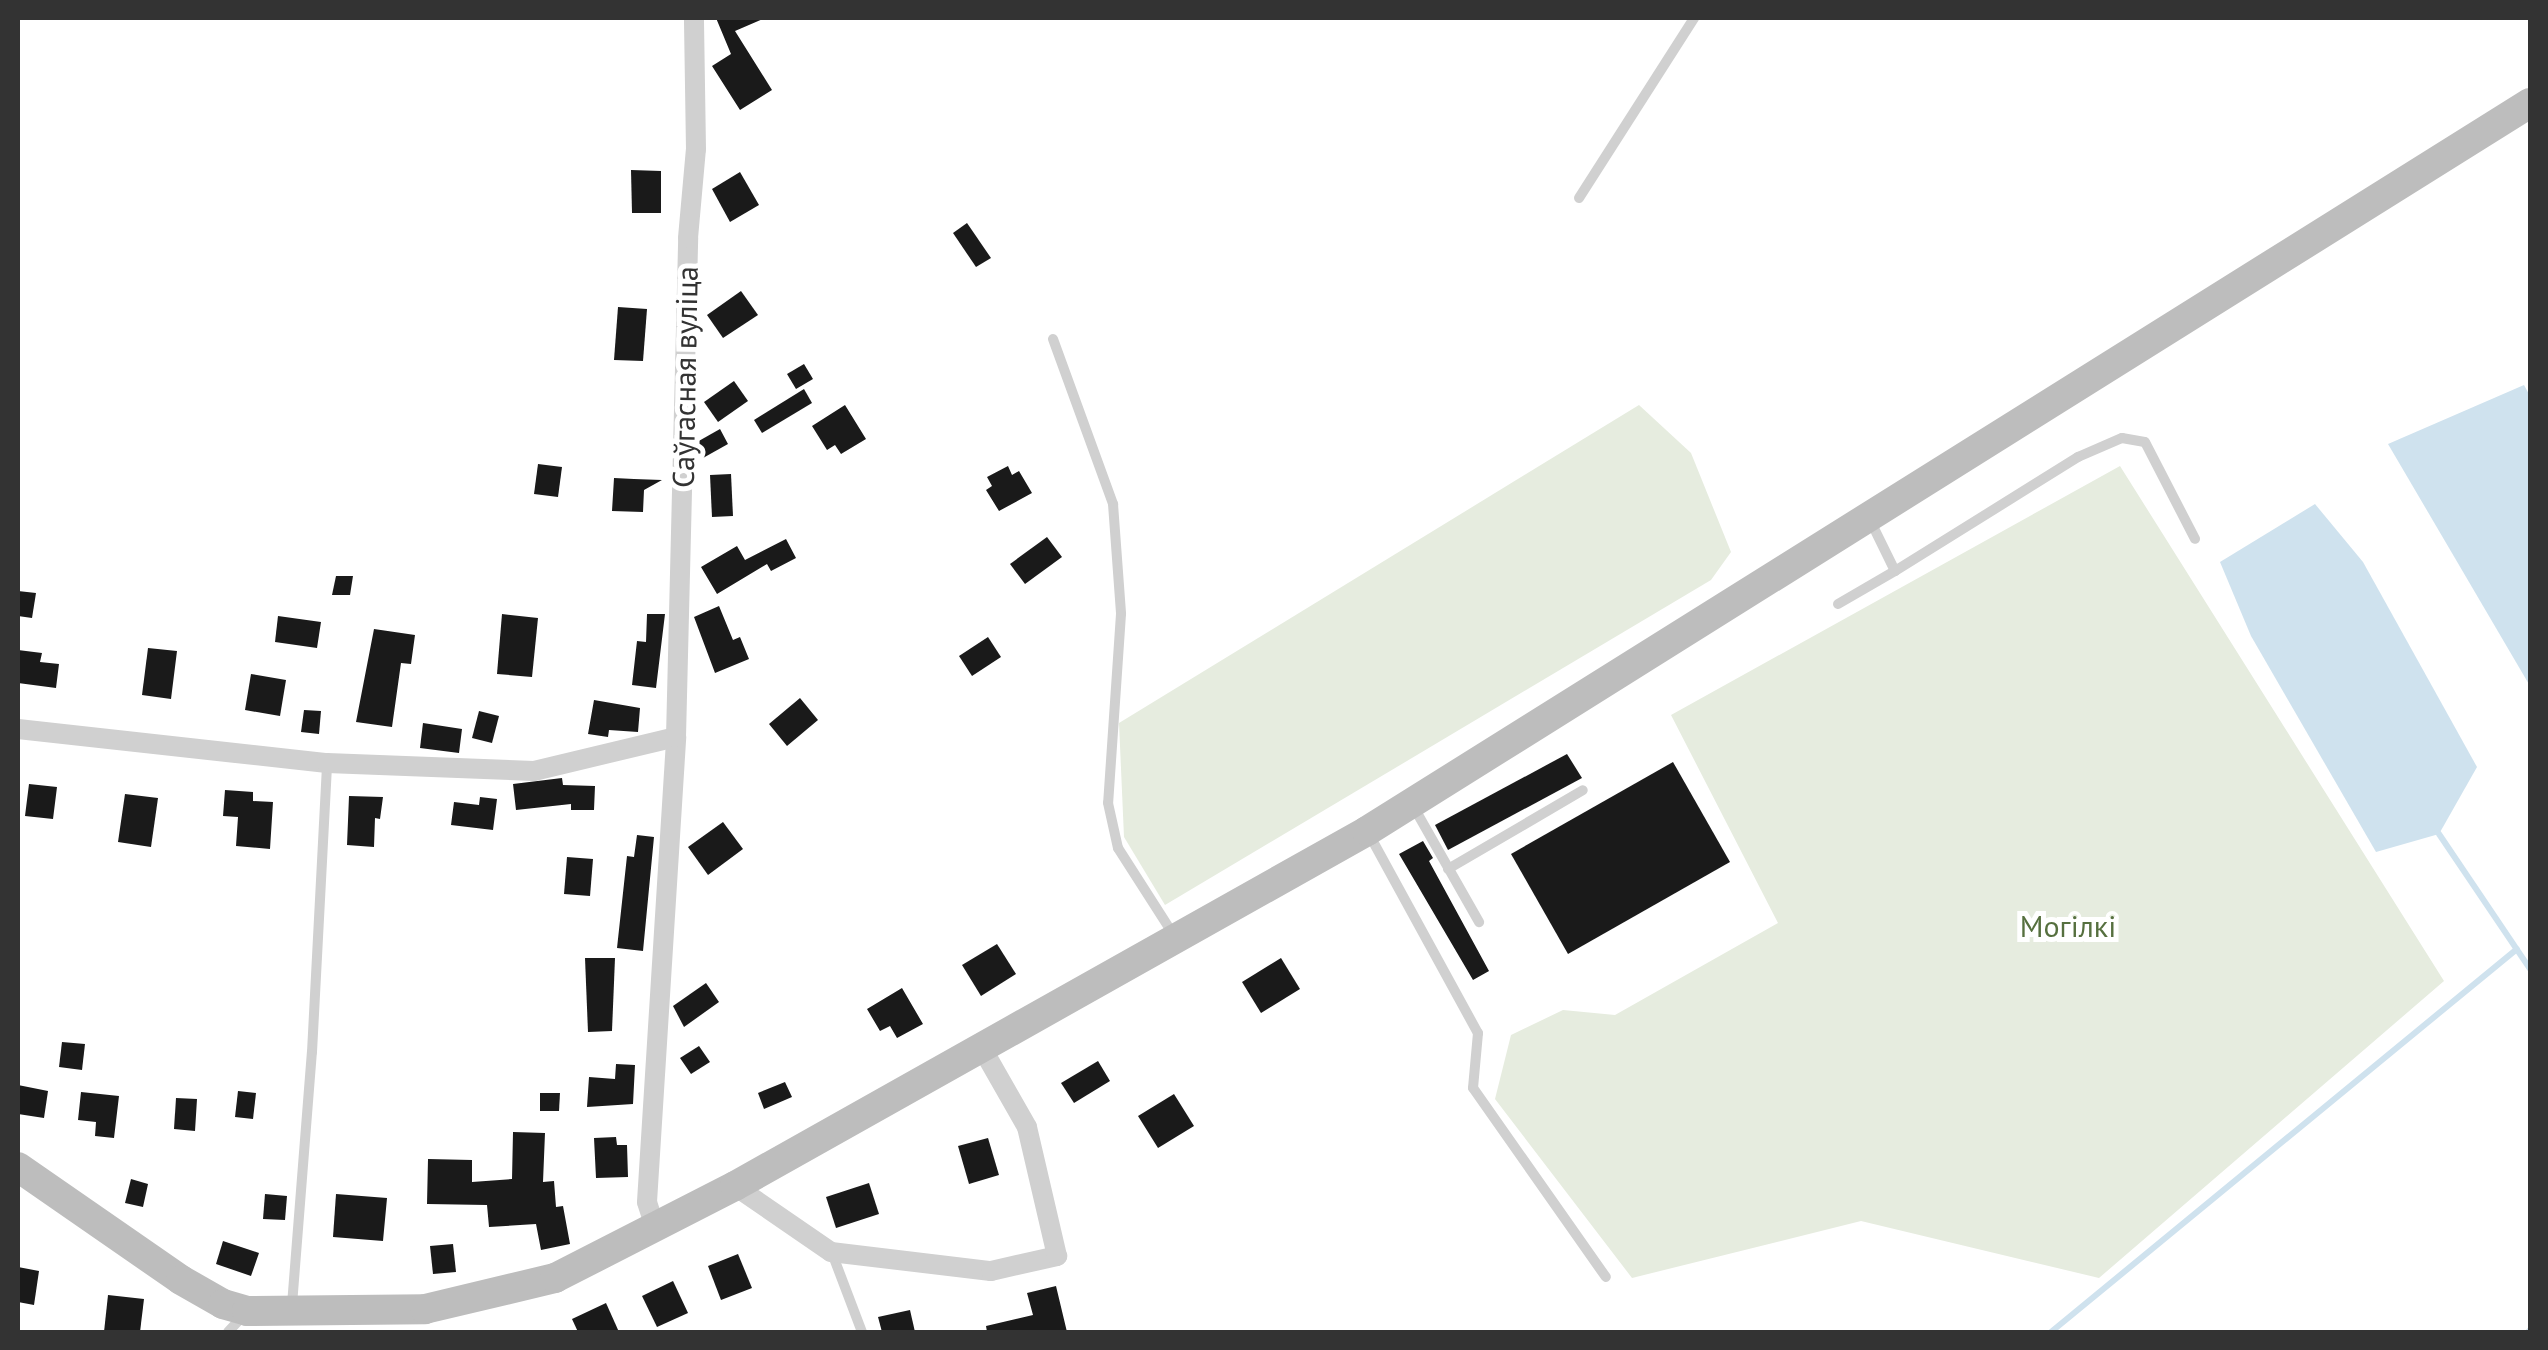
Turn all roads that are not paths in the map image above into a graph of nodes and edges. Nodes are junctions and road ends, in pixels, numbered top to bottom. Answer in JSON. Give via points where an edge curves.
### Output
{"nodes":[{"id":1,"x":694,"y":18,"type":"edge"},
{"id":2,"x":1694,"y":18,"type":"edge"},
{"id":3,"x":2530,"y":103,"type":"edge"},
{"id":4,"x":1579,"y":198,"type":"dead end"},
{"id":5,"x":1053,"y":339,"type":"dead end"},
{"id":6,"x":1868,"y":516,"type":"junction"},
{"id":7,"x":2195,"y":539,"type":"dead end"},
{"id":8,"x":1896,"y":571,"type":"junction"},
{"id":9,"x":1838,"y":604,"type":"dead end"},
{"id":10,"x":18,"y":729,"type":"edge"},
{"id":11,"x":676,"y":737,"type":"junction"},
{"id":12,"x":327,"y":762,"type":"junction"},
{"id":13,"x":1583,"y":790,"type":"dead end"},
{"id":14,"x":1412,"y":803,"type":"junction"},
{"id":15,"x":1367,"y":831,"type":"junction"},
{"id":16,"x":1448,"y":869,"type":"junction"},
{"id":17,"x":1478,"y":922,"type":"dead end"},
{"id":18,"x":1176,"y":939,"type":"junction"},
{"id":19,"x":982,"y":1048,"type":"junction"},
{"id":20,"x":18,"y":1167,"type":"edge"},
{"id":21,"x":736,"y":1186,"type":"junction"},
{"id":22,"x":656,"y":1230,"type":"junction"},
{"id":23,"x":831,"y":1252,"type":"junction"},
{"id":24,"x":1606,"y":1277,"type":"dead end"},
{"id":25,"x":291,"y":1310,"type":"junction"},
{"id":26,"x":238,"y":1322,"type":"edge"},
{"id":27,"x":862,"y":1332,"type":"edge"}],
"edges":[{"from":1,"to":11,"type":"street","name":"Саўгасная вуліца","via":[[696,149]]},
{"from":2,"to":4,"type":"lane"},
{"from":3,"to":6,"type":"main road"},
{"from":5,"to":18,"type":"lane","via":[[1113,504],[1121,614],[1108,803],[1118,848]]},
{"from":6,"to":8,"type":"lane"},
{"from":6,"to":14,"type":"main road"},
{"from":7,"to":8,"type":"lane","via":[[2144,442],[2122,438],[2078,457]]},
{"from":8,"to":9,"type":"lane"},
{"from":10,"to":12,"type":"street"},
{"from":11,"to":12,"type":"street","via":[[534,771]]},
{"from":11,"to":22,"type":"street","name":"Саўгасная вуліца","via":[[647,1202]]},
{"from":12,"to":25,"type":"lane"},
{"from":13,"to":16,"type":"lane"},
{"from":14,"to":15,"type":"main road"},
{"from":14,"to":16,"type":"lane"},
{"from":15,"to":18,"type":"main road"},
{"from":15,"to":24,"type":"lane","via":[[1478,1033],[1473,1088]]},
{"from":16,"to":17,"type":"lane"},
{"from":18,"to":19,"type":"main road"},
{"from":19,"to":21,"type":"main road"},
{"from":19,"to":23,"type":"street","via":[[1027,1128],[1057,1256],[991,1270]]},
{"from":20,"to":26,"type":"main road","via":[[223,1304]]},
{"from":21,"to":22,"type":"main road"},
{"from":21,"to":23,"type":"street"},
{"from":22,"to":25,"type":"main road","via":[[515,1291],[426,1309]]},
{"from":23,"to":27,"type":"lane"},
{"from":25,"to":26,"type":"main road"}]}
